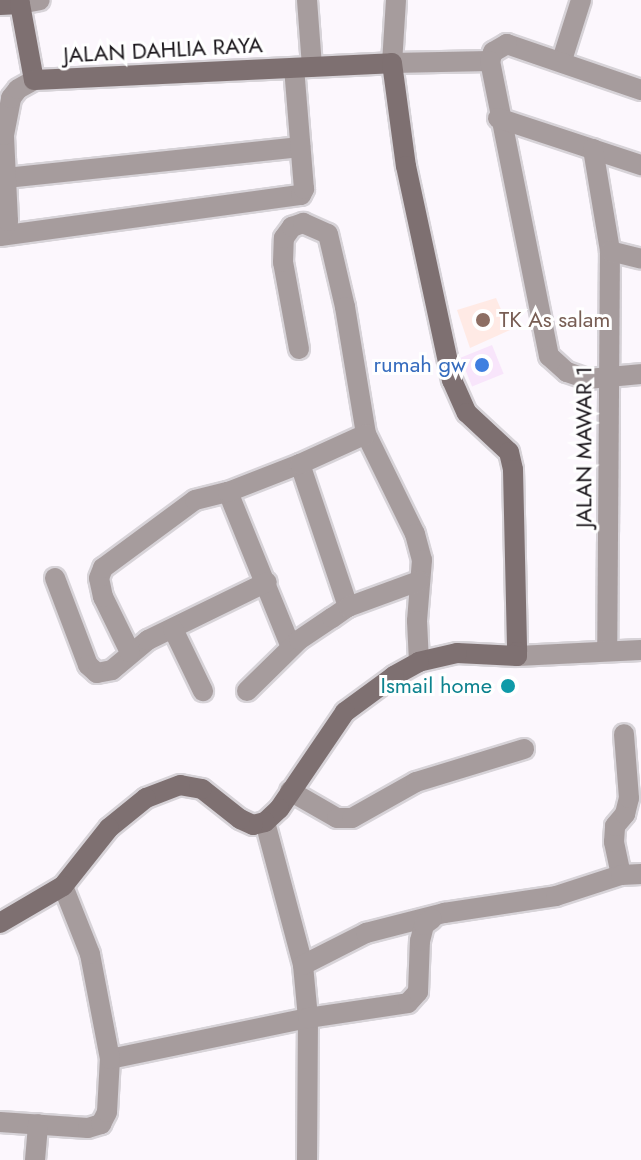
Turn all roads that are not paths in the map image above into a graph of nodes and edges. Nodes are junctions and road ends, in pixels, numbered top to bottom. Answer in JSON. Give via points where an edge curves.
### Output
{"nodes":[{"id":1,"x":307,"y":0,"type":"edge"},
{"id":2,"x":396,"y":0,"type":"edge"},
{"id":3,"x":581,"y":0,"type":"edge"},
{"id":4,"x":20,"y":2,"type":"edge"},
{"id":5,"x":562,"y":60,"type":"junction"},
{"id":6,"x":490,"y":61,"type":"junction"},
{"id":7,"x":392,"y":63,"type":"junction"},
{"id":8,"x":303,"y":67,"type":"junction"},
{"id":9,"x":34,"y":80,"type":"junction"},
{"id":10,"x":641,"y":90,"type":"edge"},
{"id":11,"x":498,"y":118,"type":"junction"},
{"id":12,"x":300,"y":147,"type":"junction"},
{"id":13,"x":593,"y":149,"type":"junction"},
{"id":14,"x":641,"y":165,"type":"edge"},
{"id":15,"x":6,"y":178,"type":"junction"},
{"id":16,"x":0,"y":236,"type":"edge"},
{"id":17,"x":610,"y":251,"type":"junction"},
{"id":18,"x":641,"y":259,"type":"edge"},
{"id":19,"x":299,"y":349,"type":"dead end"},
{"id":20,"x":641,"y":374,"type":"edge"},
{"id":21,"x":608,"y":375,"type":"junction"},
{"id":22,"x":366,"y":434,"type":"junction"},
{"id":23,"x":300,"y":464,"type":"junction"},
{"id":24,"x":228,"y":492,"type":"junction"},
{"id":25,"x":55,"y":578,"type":"dead end"},
{"id":26,"x":419,"y":581,"type":"junction"},
{"id":27,"x":267,"y":582,"type":"junction"},
{"id":28,"x":348,"y":607,"type":"junction"},
{"id":29,"x":173,"y":629,"type":"junction"},
{"id":30,"x":291,"y":647,"type":"junction"},
{"id":31,"x":641,"y":650,"type":"edge"},
{"id":32,"x":607,"y":651,"type":"junction"},
{"id":33,"x":130,"y":652,"type":"junction"},
{"id":34,"x":517,"y":656,"type":"junction"},
{"id":35,"x":419,"y":662,"type":"junction"},
{"id":36,"x":203,"y":691,"type":"dead end"},
{"id":37,"x":247,"y":691,"type":"dead end"},
{"id":38,"x":624,"y":734,"type":"dead end"},
{"id":39,"x":524,"y":749,"type":"dead end"},
{"id":40,"x":290,"y":791,"type":"junction"},
{"id":41,"x":265,"y":822,"type":"junction"},
{"id":42,"x":631,"y":875,"type":"edge"},
{"id":43,"x":63,"y":886,"type":"junction"},
{"id":44,"x":432,"y":919,"type":"junction"},
{"id":45,"x":0,"y":923,"type":"edge"},
{"id":46,"x":303,"y":965,"type":"junction"},
{"id":47,"x":308,"y":1018,"type":"junction"},
{"id":48,"x":110,"y":1059,"type":"junction"},
{"id":49,"x":0,"y":1122,"type":"edge"},
{"id":50,"x":38,"y":1124,"type":"junction"},
{"id":51,"x":35,"y":1160,"type":"edge"},
{"id":52,"x":307,"y":1160,"type":"edge"}],
"edges":[{"from":1,"to":8,"type":"street"},
{"from":2,"to":7,"type":"street"},
{"from":3,"to":5,"type":"street"},
{"from":4,"to":9,"type":"street","name":"JALAN DAHLIA RAYA"},
{"from":5,"to":6,"type":"street","via":[[507,44],[493,52]]},
{"from":5,"to":10,"type":"street"},
{"from":6,"to":7,"type":"street"},
{"from":6,"to":11,"type":"street"},
{"from":7,"to":8,"type":"street","name":"JALAN DAHLIA RAYA"},
{"from":7,"to":34,"type":"street","via":[[406,166],[452,380],[467,413],[509,452],[513,470]]},
{"from":8,"to":9,"type":"street","name":"JALAN DAHLIA RAYA"},
{"from":8,"to":12,"type":"street"},
{"from":9,"to":15,"type":"street","via":[[11,98],[4,135]]},
{"from":11,"to":13,"type":"street"},
{"from":11,"to":21,"type":"street","via":[[549,356],[567,372],[587,379]]},
{"from":12,"to":15,"type":"street"},
{"from":12,"to":16,"type":"street","via":[[304,189],[294,198]]},
{"from":13,"to":14,"type":"street"},
{"from":13,"to":17,"type":"street","name":"JALAN MAWAR 1"},
{"from":15,"to":16,"type":"street","via":[[8,221]]},
{"from":17,"to":18,"type":"street"},
{"from":17,"to":21,"type":"street","name":"JALAN MAWAR 1"},
{"from":19,"to":22,"type":"street","via":[[283,262],[284,238],[303,223],[328,234]]},
{"from":20,"to":21,"type":"street"},
{"from":21,"to":32,"type":"street","name":"JALAN MAWAR 1"},
{"from":22,"to":23,"type":"street"},
{"from":22,"to":26,"type":"street","via":[[415,534],[422,560]]},
{"from":23,"to":24,"type":"street"},
{"from":23,"to":28,"type":"street"},
{"from":24,"to":27,"type":"street"},
{"from":24,"to":33,"type":"street","via":[[195,500],[103,568],[103,597]]},
{"from":25,"to":33,"type":"street","via":[[88,665],[97,673],[112,670]]},
{"from":26,"to":28,"type":"street"},
{"from":26,"to":35,"type":"street"},
{"from":27,"to":29,"type":"street"},
{"from":27,"to":30,"type":"street"},
{"from":28,"to":30,"type":"street"},
{"from":29,"to":33,"type":"street"},
{"from":29,"to":36,"type":"street"},
{"from":30,"to":37,"type":"street"},
{"from":31,"to":32,"type":"street"},
{"from":32,"to":34,"type":"street"},
{"from":34,"to":35,"type":"street","via":[[457,653]]},
{"from":35,"to":40,"type":"street","via":[[345,712]]},
{"from":38,"to":42,"type":"street","via":[[629,798],[615,826],[614,842]]},
{"from":39,"to":40,"type":"street","via":[[416,782],[352,818],[337,818]]},
{"from":40,"to":41,"type":"street"},
{"from":41,"to":43,"type":"street","via":[[253,825],[240,819],[202,789],[166,788],[109,828]]},
{"from":41,"to":46,"type":"street"},
{"from":42,"to":44,"type":"street","via":[[556,896]]},
{"from":43,"to":45,"type":"street"},
{"from":43,"to":48,"type":"street","via":[[90,954]]},
{"from":44,"to":46,"type":"street","via":[[366,933]]},
{"from":44,"to":47,"type":"street","via":[[424,925],[420,941],[415,998]]},
{"from":46,"to":47,"type":"street"},
{"from":47,"to":48,"type":"street"},
{"from":47,"to":52,"type":"street"},
{"from":48,"to":50,"type":"street","via":[[107,1112],[101,1124]]},
{"from":49,"to":50,"type":"street"},
{"from":50,"to":51,"type":"street"}]}
